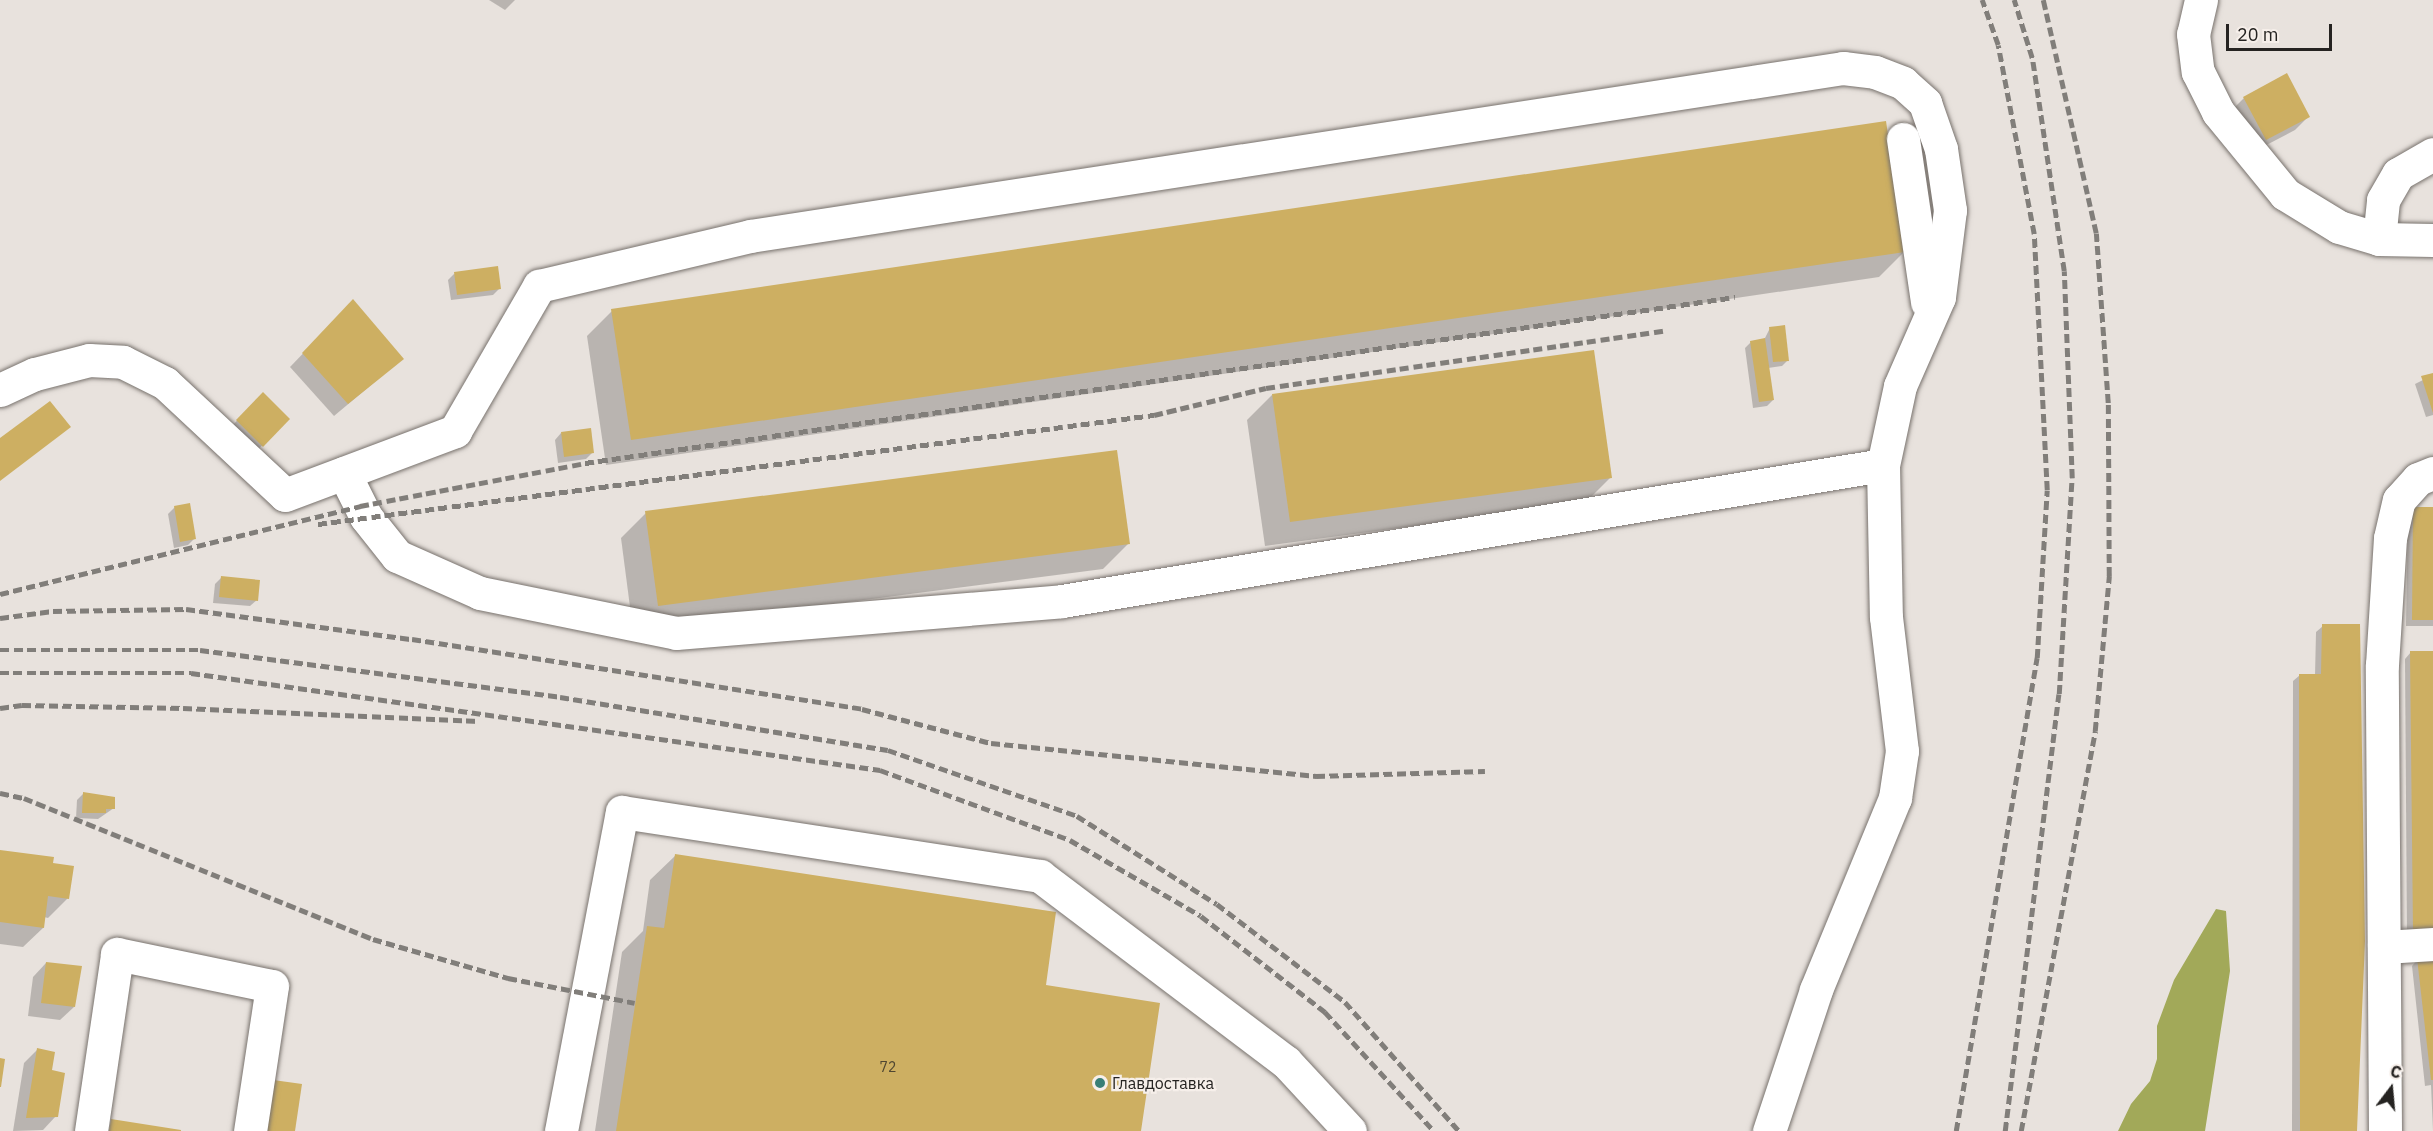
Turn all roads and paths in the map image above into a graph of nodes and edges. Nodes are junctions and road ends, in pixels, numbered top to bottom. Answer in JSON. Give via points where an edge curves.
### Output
{"nodes":[{"id":1,"x":2201,"y":0,"type":"edge"},
{"id":2,"x":1903,"y":139,"type":"dead end"},
{"id":3,"x":2433,"y":154,"type":"edge"},
{"id":4,"x":2379,"y":239,"type":"junction"},
{"id":5,"x":2433,"y":240,"type":"edge"},
{"id":6,"x":1930,"y":318,"type":"junction"},
{"id":7,"x":0,"y":390,"type":"edge"},
{"id":8,"x":1883,"y":465,"type":"junction"},
{"id":9,"x":344,"y":473,"type":"junction"},
{"id":10,"x":2433,"y":473,"type":"edge"},
{"id":11,"x":2433,"y":944,"type":"edge"},
{"id":12,"x":2384,"y":947,"type":"junction"},
{"id":13,"x":91,"y":1131,"type":"edge"},
{"id":14,"x":250,"y":1131,"type":"edge"},
{"id":15,"x":561,"y":1131,"type":"edge"},
{"id":16,"x":1350,"y":1131,"type":"edge"},
{"id":17,"x":1769,"y":1131,"type":"edge"},
{"id":18,"x":2385,"y":1131,"type":"edge"}],
"edges":[{"from":1,"to":4,"type":"lane","via":[[2193,34],[2198,72],[2218,112],[2284,194],[2300,207],[2338,227]]},
{"from":2,"to":6,"type":"lane"},
{"from":3,"to":4,"type":"lane","via":[[2398,174],[2383,200]]},
{"from":4,"to":5,"type":"lane"},
{"from":6,"to":8,"type":"lane","via":[[1900,386]]},
{"from":6,"to":9,"type":"lane","via":[[1939,297],[1950,210],[1941,149],[1924,103],[1903,83],[1875,72],[1843,68],[750,236],[539,286],[454,431]]},
{"from":7,"to":9,"type":"lane","via":[[35,374],[88,360],[123,362],[165,383],[285,495]]},
{"from":8,"to":9,"type":"lane","via":[[1062,601],[676,633],[480,592],[397,556],[366,517]]},
{"from":8,"to":17,"type":"lane","via":[[1886,617],[1902,751],[1896,789],[1816,990]]},
{"from":10,"to":12,"type":"lane","via":[[2418,479],[2399,501],[2390,538],[2382,665]]},
{"from":11,"to":12,"type":"lane"},
{"from":12,"to":18,"type":"lane"},
{"from":13,"to":14,"type":"lane","via":[[117,954],[272,986]]},
{"from":15,"to":16,"type":"lane","via":[[622,812],[1040,876],[1286,1062]]}]}
